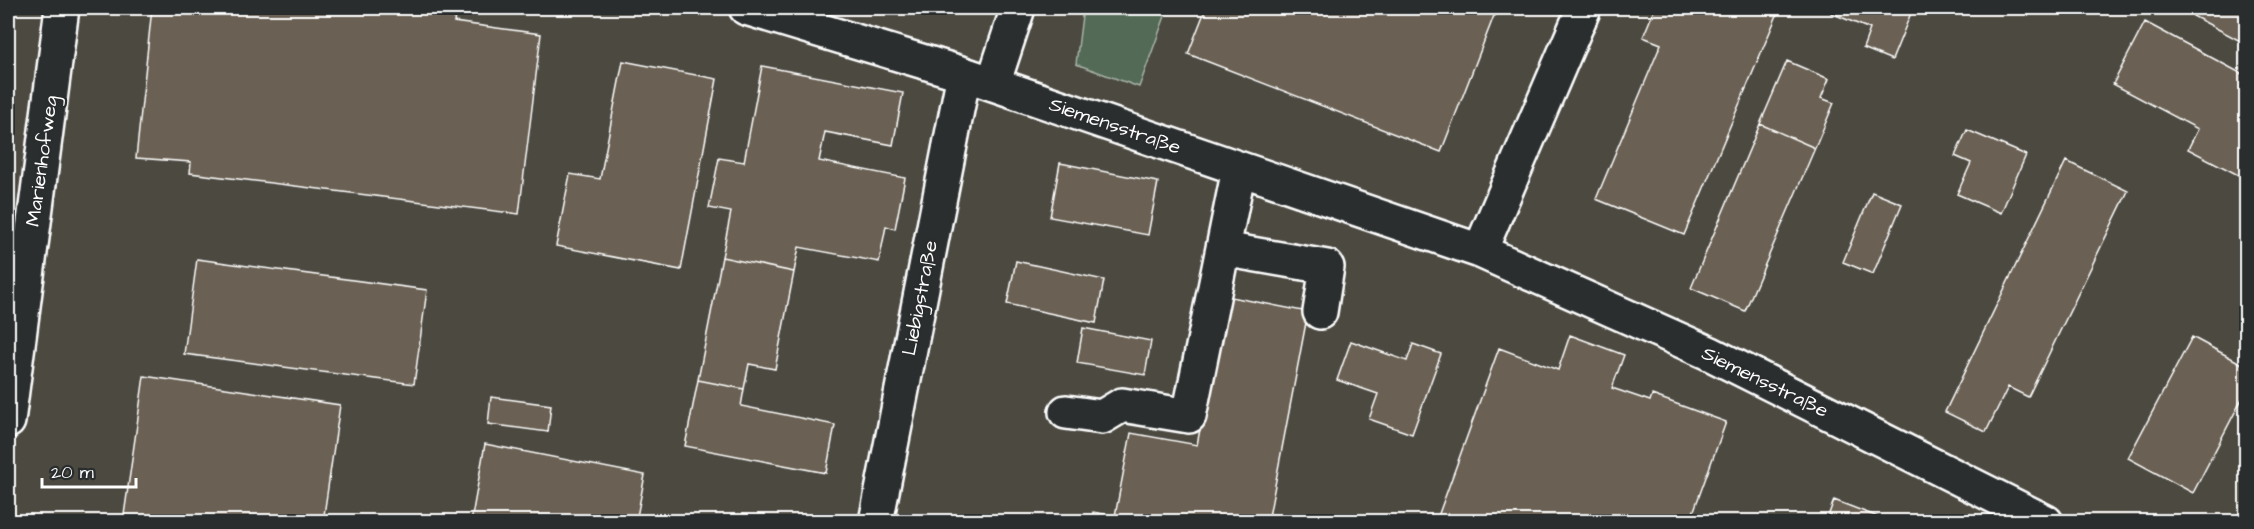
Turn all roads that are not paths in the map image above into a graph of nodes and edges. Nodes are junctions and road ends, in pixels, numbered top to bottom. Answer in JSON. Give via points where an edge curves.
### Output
{"nodes":[{"id":1,"x":62,"y":8,"type":"edge"},
{"id":2,"x":746,"y":8,"type":"edge"},
{"id":3,"x":1018,"y":8,"type":"edge"},
{"id":4,"x":1584,"y":8,"type":"edge"},
{"id":5,"x":978,"y":79,"type":"junction"},
{"id":6,"x":1239,"y":169,"type":"junction"},
{"id":7,"x":1223,"y":249,"type":"junction"},
{"id":8,"x":1480,"y":251,"type":"junction"},
{"id":9,"x":1320,"y":312,"type":"dead end"},
{"id":10,"x":1066,"y":412,"type":"dead end"},
{"id":11,"x":8,"y":421,"type":"edge"},
{"id":12,"x":876,"y":522,"type":"edge"},
{"id":13,"x":2046,"y":522,"type":"edge"}],
"edges":[{"from":1,"to":11,"type":"street","name":"Marienhofweg"},
{"from":2,"to":5,"type":"street","name":"Siemensstraße"},
{"from":3,"to":5,"type":"street","name":"Liebigstraße"},
{"from":4,"to":8,"type":"street"},
{"from":5,"to":6,"type":"street","name":"Siemensstraße"},
{"from":5,"to":12,"type":"street","name":"Liebigstraße"},
{"from":6,"to":7,"type":"street"},
{"from":6,"to":8,"type":"street","name":"Siemensstraße"},
{"from":7,"to":9,"type":"street","via":[[1327,267]]},
{"from":7,"to":10,"type":"street","via":[[1189,416],[1122,405],[1102,417]]},
{"from":8,"to":13,"type":"street","name":"Siemensstraße","via":[[1708,353]]}]}
